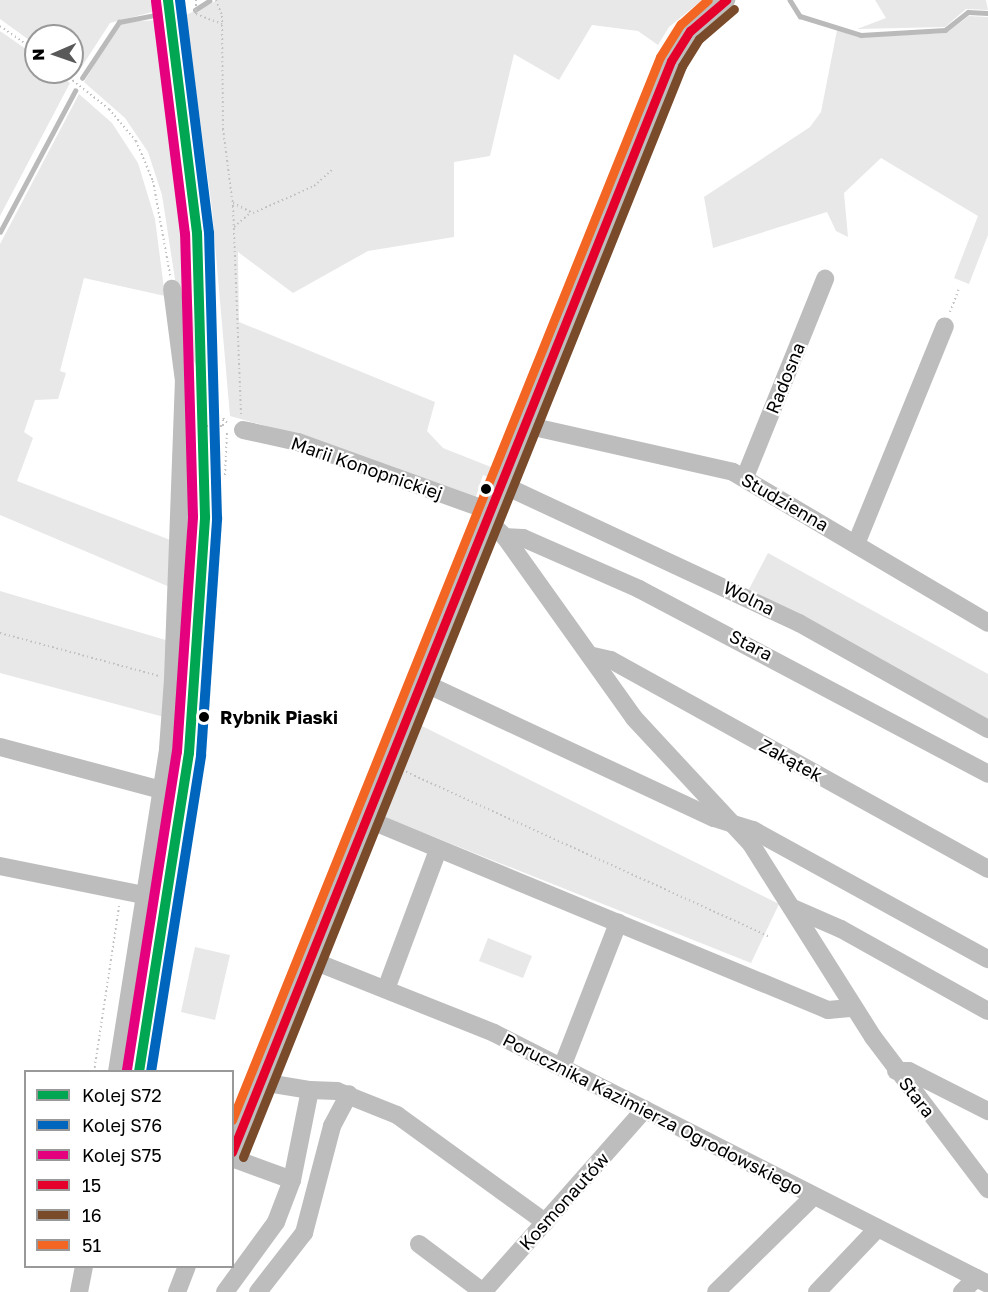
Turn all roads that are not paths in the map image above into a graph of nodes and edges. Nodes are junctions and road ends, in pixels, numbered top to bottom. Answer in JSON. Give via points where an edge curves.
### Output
{"nodes":[{"id":1,"x":726,"y":0,"type":"edge"},
{"id":2,"x":825,"y":279,"type":"dead end"},
{"id":3,"x":172,"y":289,"type":"road end"},
{"id":4,"x":945,"y":326,"type":"road end"},
{"id":5,"x":525,"y":425,"type":"junction"},
{"id":6,"x":235,"y":428,"type":"road end"},
{"id":7,"x":745,"y":477,"type":"junction"},
{"id":8,"x":501,"y":484,"type":"junction"},
{"id":9,"x":489,"y":516,"type":"junction"},
{"id":10,"x":506,"y":537,"type":"junction"},
{"id":11,"x":856,"y":544,"type":"junction"},
{"id":12,"x":988,"y":623,"type":"edge"},
{"id":13,"x":592,"y":656,"type":"junction"},
{"id":14,"x":422,"y":682,"type":"junction"},
{"id":15,"x":988,"y":729,"type":"edge"},
{"id":16,"x":0,"y":747,"type":"edge"},
{"id":17,"x":988,"y":774,"type":"edge"},
{"id":18,"x":162,"y":790,"type":"junction"},
{"id":19,"x":367,"y":819,"type":"junction"},
{"id":20,"x":733,"y":822,"type":"junction"},
{"id":21,"x":438,"y":850,"type":"junction"},
{"id":22,"x":0,"y":866,"type":"edge"},
{"id":23,"x":988,"y":869,"type":"edge"},
{"id":24,"x":144,"y":895,"type":"junction"},
{"id":25,"x":795,"y":909,"type":"junction"},
{"id":26,"x":618,"y":923,"type":"junction"},
{"id":27,"x":988,"y":958,"type":"edge"},
{"id":28,"x":311,"y":960,"type":"junction"},
{"id":29,"x":386,"y":989,"type":"junction"},
{"id":30,"x":853,"y":1008,"type":"junction"},
{"id":31,"x":988,"y":1011,"type":"edge"},
{"id":32,"x":562,"y":1067,"type":"junction"},
{"id":33,"x":117,"y":1070,"type":"edge"},
{"id":34,"x":896,"y":1071,"type":"junction"},
{"id":35,"x":261,"y":1082,"type":"junction"},
{"id":36,"x":310,"y":1090,"type":"junction"},
{"id":37,"x":349,"y":1094,"type":"junction"},
{"id":38,"x":645,"y":1109,"type":"junction"},
{"id":39,"x":988,"y":1111,"type":"edge"},
{"id":40,"x":234,"y":1148,"type":"edge"},
{"id":41,"x":234,"y":1159,"type":"edge"},
{"id":42,"x":292,"y":1180,"type":"junction"},
{"id":43,"x":988,"y":1189,"type":"edge"},
{"id":44,"x":814,"y":1196,"type":"junction"},
{"id":45,"x":545,"y":1222,"type":"junction"},
{"id":46,"x":878,"y":1228,"type":"junction"},
{"id":47,"x":419,"y":1244,"type":"dead end"},
{"id":48,"x":84,"y":1268,"type":"edge"},
{"id":49,"x":982,"y":1281,"type":"edge"},
{"id":50,"x":80,"y":1292,"type":"edge"},
{"id":51,"x":225,"y":1292,"type":"edge"},
{"id":52,"x":258,"y":1292,"type":"edge"},
{"id":53,"x":483,"y":1292,"type":"edge"},
{"id":54,"x":716,"y":1292,"type":"edge"},
{"id":55,"x":817,"y":1292,"type":"edge"},
{"id":56,"x":962,"y":1292,"type":"edge"}],
"edges":[{"from":1,"to":5,"type":"street","via":[[690,31],[674,55]]},
{"from":2,"to":7,"type":"street","name":"Radosna"},
{"from":3,"to":18,"type":"street","via":[[184,381],[173,679]]},
{"from":4,"to":11,"type":"street"},
{"from":5,"to":7,"type":"street","name":"Studzienna"},
{"from":5,"to":8,"type":"street"},
{"from":6,"to":9,"type":"street","name":"Marii Konopnickiej","via":[[298,442]]},
{"from":7,"to":11,"type":"street","name":"Studzienna"},
{"from":8,"to":9,"type":"street"},
{"from":8,"to":15,"type":"street","name":"Wolna","via":[[799,623]]},
{"from":9,"to":10,"type":"street","name":"Stara"},
{"from":9,"to":14,"type":"street"},
{"from":10,"to":13,"type":"street","name":"Stara"},
{"from":10,"to":17,"type":"street","name":"Stara","via":[[523,538],[639,589]]},
{"from":11,"to":12,"type":"street","name":"Studzienna"},
{"from":13,"to":20,"type":"street","name":"Stara","via":[[634,718]]},
{"from":13,"to":23,"type":"street","name":"Zakątek","via":[[611,660]]},
{"from":14,"to":19,"type":"street"},
{"from":14,"to":20,"type":"street"},
{"from":16,"to":18,"type":"street"},
{"from":18,"to":24,"type":"street"},
{"from":19,"to":21,"type":"street"},
{"from":19,"to":28,"type":"street"},
{"from":20,"to":25,"type":"street","name":"Stara"},
{"from":20,"to":27,"type":"street"},
{"from":21,"to":26,"type":"street"},
{"from":21,"to":29,"type":"street"},
{"from":22,"to":24,"type":"street"},
{"from":24,"to":33,"type":"street"},
{"from":25,"to":30,"type":"street","name":"Stara"},
{"from":25,"to":31,"type":"street","via":[[841,928]]},
{"from":26,"to":30,"type":"street","via":[[828,1010]]},
{"from":26,"to":32,"type":"street"},
{"from":28,"to":29,"type":"street","name":"Porucznika Kazimierza Ogrodowskiego"},
{"from":28,"to":35,"type":"street"},
{"from":29,"to":32,"type":"street","name":"Porucznika Kazimierza Ogrodowskiego"},
{"from":30,"to":34,"type":"street","name":"Stara"},
{"from":32,"to":38,"type":"street","name":"Porucznika Kazimierza Ogrodowskiego"},
{"from":34,"to":39,"type":"street","via":[[909,1071]]},
{"from":34,"to":43,"type":"street","name":"Stara"},
{"from":35,"to":36,"type":"street"},
{"from":35,"to":40,"type":"street"},
{"from":36,"to":37,"type":"street"},
{"from":36,"to":42,"type":"street"},
{"from":37,"to":45,"type":"street","via":[[397,1115]]},
{"from":37,"to":52,"type":"street","via":[[333,1126],[304,1233]]},
{"from":38,"to":44,"type":"street","name":"Porucznika Kazimierza Ogrodowskiego"},
{"from":38,"to":45,"type":"street","name":"Kosmonautów"},
{"from":41,"to":42,"type":"street"},
{"from":42,"to":51,"type":"street","via":[[276,1222]]},
{"from":44,"to":46,"type":"street","name":"Porucznika Kazimierza Ogrodowskiego"},
{"from":44,"to":54,"type":"street"},
{"from":45,"to":53,"type":"street","name":"Kosmonautów"},
{"from":46,"to":49,"type":"street","name":"Porucznika Kazimierza Ogrodowskiego"},
{"from":46,"to":55,"type":"street"},
{"from":47,"to":53,"type":"street"},
{"from":48,"to":50,"type":"street"},
{"from":49,"to":56,"type":"street"}]}
